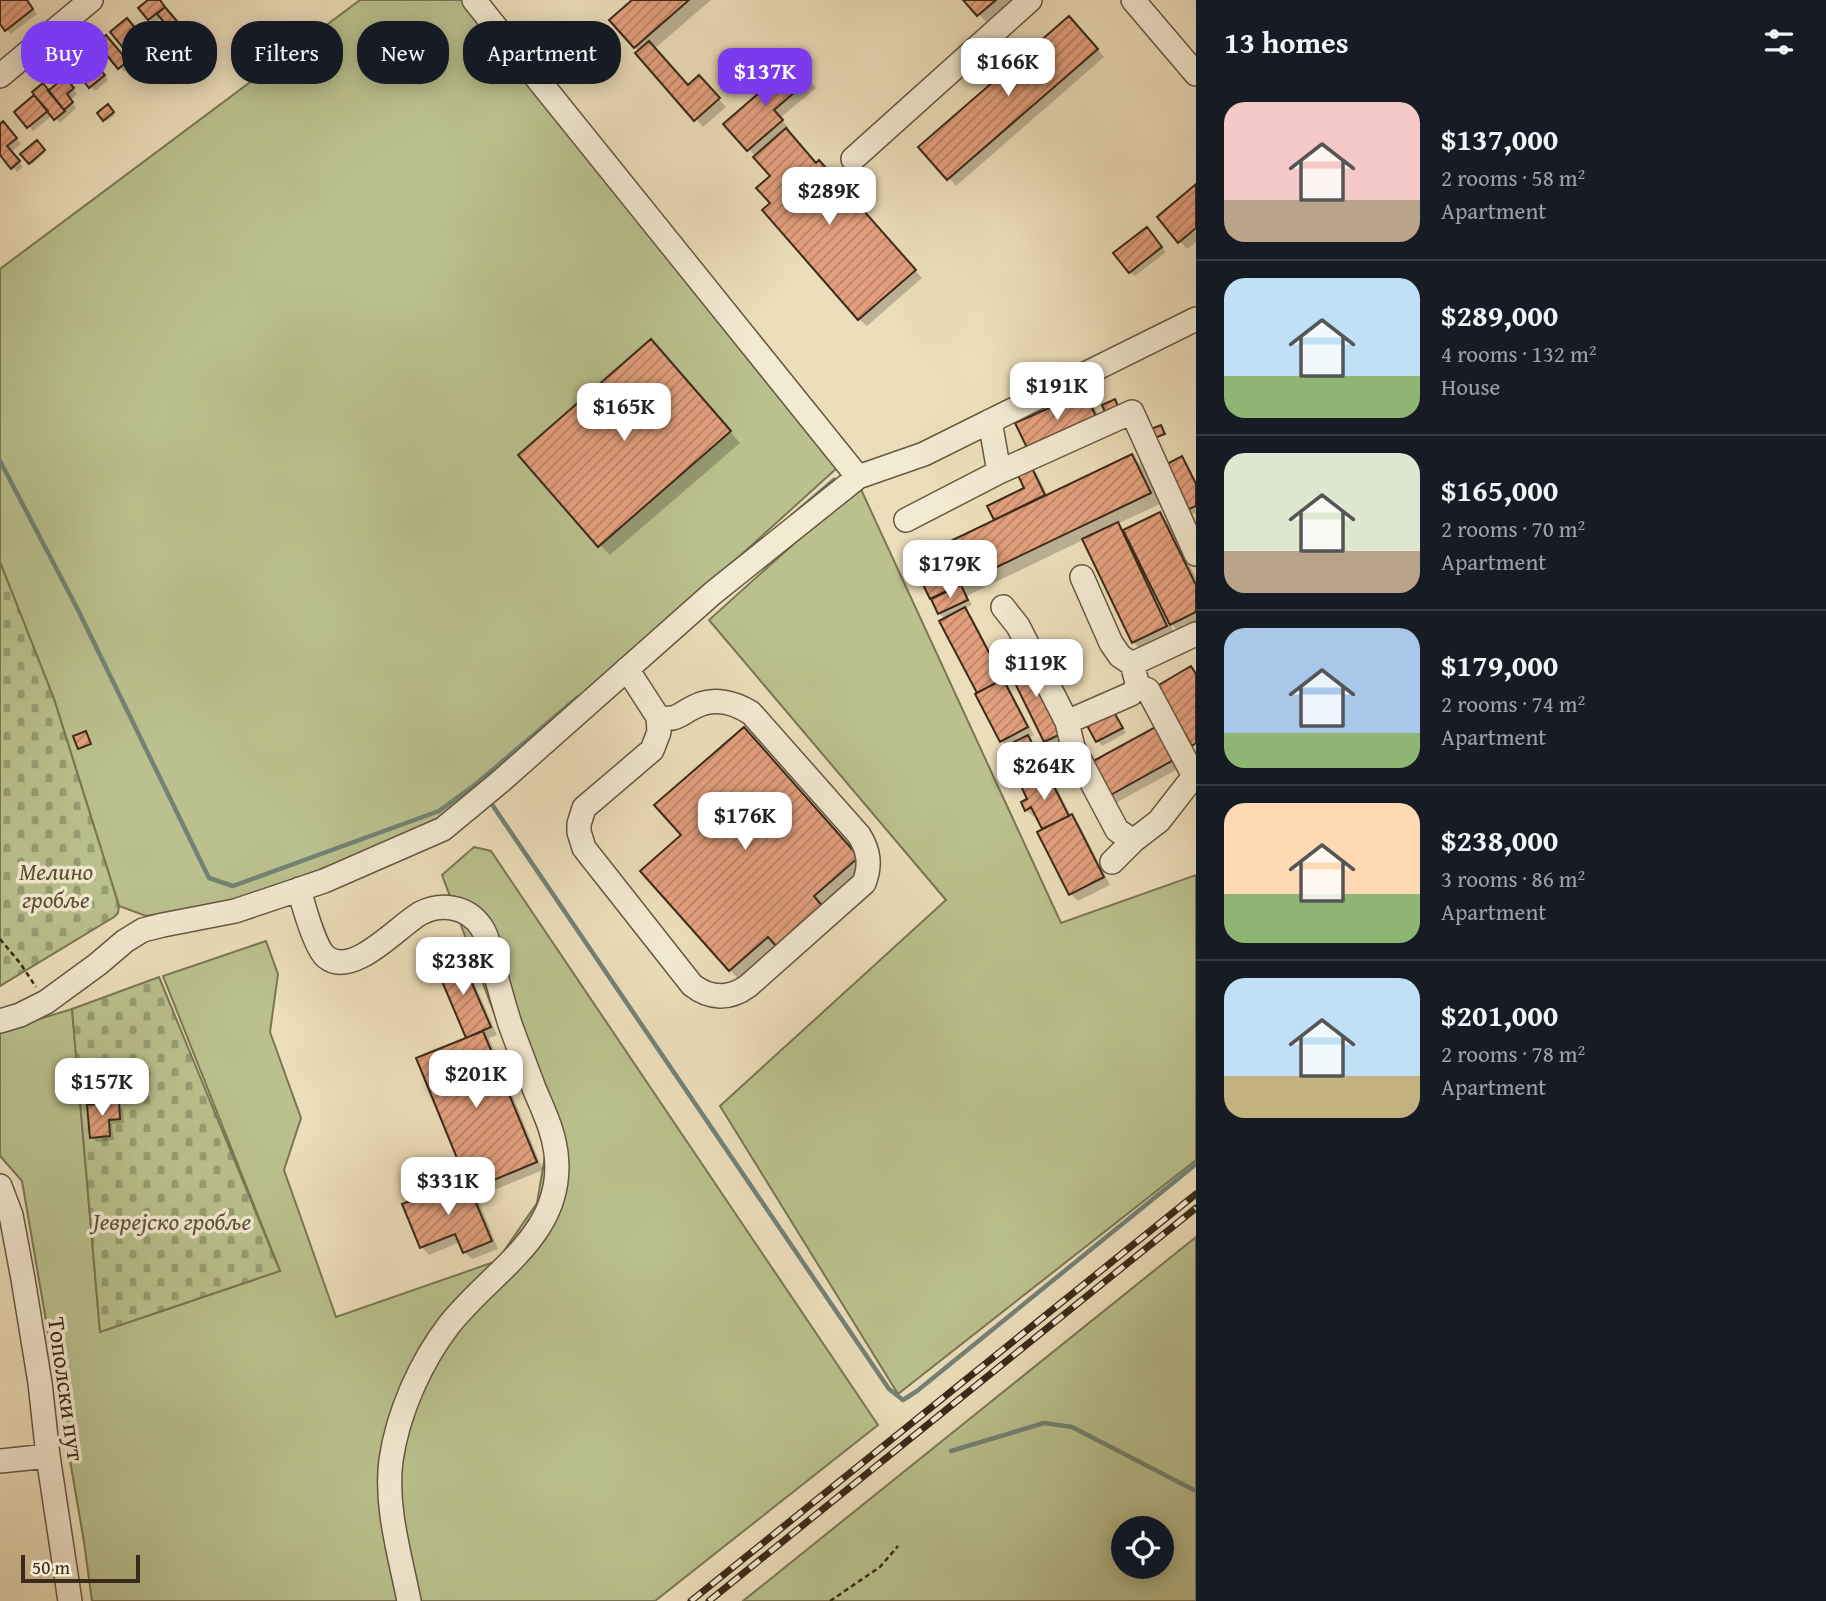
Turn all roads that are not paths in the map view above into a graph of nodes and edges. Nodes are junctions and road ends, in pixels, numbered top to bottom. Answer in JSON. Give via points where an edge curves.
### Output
{"nodes":[{"id":1,"x":91,"y":0,"type":"edge"},
{"id":2,"x":474,"y":0,"type":"edge"},
{"id":3,"x":1030,"y":0,"type":"edge"},
{"id":4,"x":1133,"y":0,"type":"edge"},
{"id":5,"x":1196,"y":74,"type":"edge"},
{"id":6,"x":0,"y":76,"type":"edge"},
{"id":7,"x":853,"y":159,"type":"dead end"},
{"id":8,"x":1196,"y":319,"type":"edge"},
{"id":9,"x":990,"y":421,"type":"junction"},
{"id":10,"x":999,"y":472,"type":"junction"},
{"id":11,"x":858,"y":477,"type":"junction"},
{"id":12,"x":906,"y":520,"type":"dead end"},
{"id":13,"x":1196,"y":554,"type":"edge"},
{"id":14,"x":1083,"y":577,"type":"dead end"},
{"id":15,"x":1003,"y":607,"type":"dead end"},
{"id":16,"x":1196,"y":634,"type":"edge"},
{"id":17,"x":1132,"y":664,"type":"junction"},
{"id":18,"x":627,"y":669,"type":"junction"},
{"id":19,"x":1138,"y":686,"type":"junction"},
{"id":20,"x":658,"y":717,"type":"junction"},
{"id":21,"x":1067,"y":722,"type":"junction"},
{"id":22,"x":1133,"y":841,"type":"junction"},
{"id":23,"x":1112,"y":862,"type":"dead end"},
{"id":24,"x":299,"y":889,"type":"junction"},
{"id":25,"x":0,"y":1021,"type":"edge"},
{"id":26,"x":0,"y":1186,"type":"edge"},
{"id":27,"x":48,"y":1456,"type":"junction"},
{"id":28,"x":0,"y":1461,"type":"edge"},
{"id":29,"x":70,"y":1601,"type":"edge"},
{"id":30,"x":409,"y":1601,"type":"edge"}],
"edges":[{"from":1,"to":6,"type":"street"},
{"from":2,"to":11,"type":"street"},
{"from":3,"to":7,"type":"street"},
{"from":4,"to":5,"type":"street"},
{"from":8,"to":9,"type":"street"},
{"from":9,"to":10,"type":"street"},
{"from":9,"to":11,"type":"street","via":[[924,453]]},
{"from":10,"to":12,"type":"street"},
{"from":10,"to":13,"type":"street","via":[[1132,412]]},
{"from":11,"to":18,"type":"street"},
{"from":14,"to":17,"type":"street","via":[[1111,643]]},
{"from":15,"to":21,"type":"street","via":[[1018,626]]},
{"from":16,"to":17,"type":"street"},
{"from":17,"to":19,"type":"street"},
{"from":18,"to":20,"type":"street"},
{"from":18,"to":24,"type":"street","via":[[443,829]]},
{"from":19,"to":21,"type":"street","via":[[1131,694]]},
{"from":19,"to":22,"type":"street","via":[[1149,690],[1194,776],[1159,821]]},
{"from":20,"to":20,"type":"street","via":[[659,732],[652,750],[584,808],[581,840],[692,985],[709,995],[727,996],[748,986],[863,883],[869,866],[867,850],[859,835],[744,708],[708,702],[679,717]]},
{"from":21,"to":22,"type":"street","via":[[1073,747],[1117,830]]},
{"from":22,"to":23,"type":"street"},
{"from":24,"to":25,"type":"street","via":[[235,911],[144,930],[46,1002]]},
{"from":24,"to":30,"type":"street","via":[[315,936],[332,960],[362,957],[432,908],[458,909],[478,923],[486,936],[517,1044],[550,1124],[556,1154],[557,1182],[535,1234],[449,1326],[425,1363],[400,1422],[392,1458],[390,1503]]},
{"from":26,"to":27,"type":"street","name":"Тополски пут","via":[[11,1215],[23,1279]]},
{"from":27,"to":28,"type":"street"},
{"from":27,"to":29,"type":"street","name":"Тополски пут"}]}
